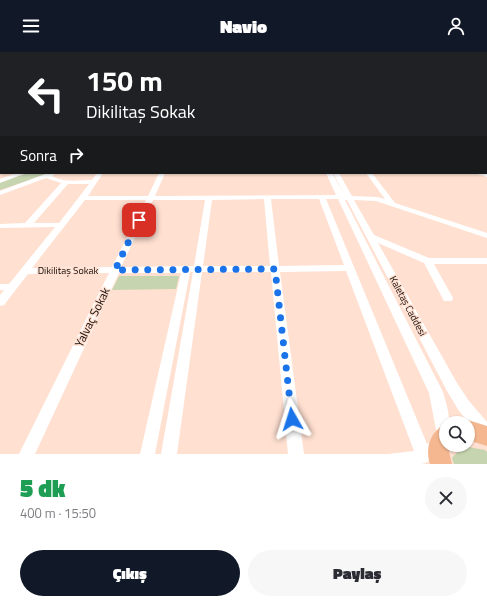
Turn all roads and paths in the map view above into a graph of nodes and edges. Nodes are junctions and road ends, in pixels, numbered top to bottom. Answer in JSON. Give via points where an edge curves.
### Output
{"nodes":[{"id":1,"x":20,"y":174,"type":"edge"},
{"id":2,"x":52,"y":174,"type":"edge"},
{"id":3,"x":99,"y":174,"type":"edge"},
{"id":4,"x":162,"y":174,"type":"edge"},
{"id":5,"x":330,"y":174,"type":"edge"},
{"id":6,"x":336,"y":174,"type":"edge"},
{"id":7,"x":370,"y":174,"type":"edge"},
{"id":8,"x":47,"y":176,"type":"junction"},
{"id":9,"x":0,"y":181,"type":"edge"},
{"id":10,"x":66,"y":182,"type":"junction"},
{"id":11,"x":95,"y":182,"type":"junction"},
{"id":12,"x":0,"y":193,"type":"edge"},
{"id":13,"x":322,"y":197,"type":"junction"},
{"id":14,"x":345,"y":197,"type":"junction"},
{"id":15,"x":83,"y":198,"type":"junction"},
{"id":16,"x":150,"y":198,"type":"junction"},
{"id":17,"x":209,"y":198,"type":"junction"},
{"id":18,"x":267,"y":198,"type":"junction"},
{"id":19,"x":392,"y":204,"type":"junction"},
{"id":20,"x":62,"y":225,"type":"junction"},
{"id":21,"x":0,"y":226,"type":"edge"},
{"id":22,"x":27,"y":226,"type":"junction"},
{"id":23,"x":370,"y":236,"type":"junction"},
{"id":24,"x":487,"y":236,"type":"edge"},
{"id":25,"x":428,"y":261,"type":"junction"},
{"id":26,"x":487,"y":261,"type":"edge"},
{"id":27,"x":350,"y":268,"type":"junction"},
{"id":28,"x":192,"y":269,"type":"junction"},
{"id":29,"x":275,"y":269,"type":"junction"},
{"id":30,"x":115,"y":270,"type":"junction"},
{"id":31,"x":26,"y":271,"type":"junction"},
{"id":32,"x":0,"y":287,"type":"edge"},
{"id":33,"x":12,"y":287,"type":"junction"},
{"id":34,"x":448,"y":298,"type":"dead end"},
{"id":35,"x":0,"y":302,"type":"edge"},
{"id":36,"x":440,"y":416,"type":"edge"},
{"id":37,"x":475,"y":432,"type":"edge"},
{"id":38,"x":487,"y":435,"type":"edge"},
{"id":39,"x":439,"y":447,"type":"edge"},
{"id":40,"x":146,"y":461,"type":"junction"},
{"id":41,"x":168,"y":461,"type":"junction"},
{"id":42,"x":297,"y":461,"type":"junction"},
{"id":43,"x":0,"y":462,"type":"edge"},
{"id":44,"x":23,"y":462,"type":"junction"}],
"edges":[{"from":1,"to":9,"type":"street"},
{"from":2,"to":8,"type":"street"},
{"from":3,"to":11,"type":"street"},
{"from":4,"to":16,"type":"street","name":"Yalvaç Sokak"},
{"from":5,"to":14,"type":"street","name":"Kaletaş Caddesi"},
{"from":6,"to":14,"type":"street","name":"Kaletaş Caddesi"},
{"from":7,"to":19,"type":"street"},
{"from":8,"to":10,"type":"street","via":[[52,180]]},
{"from":8,"to":12,"type":"street"},
{"from":10,"to":11,"type":"street"},
{"from":10,"to":22,"type":"street"},
{"from":11,"to":15,"type":"street"},
{"from":13,"to":14,"type":"street"},
{"from":13,"to":18,"type":"street"},
{"from":13,"to":27,"type":"street"},
{"from":14,"to":19,"type":"street","via":[[377,198]]},
{"from":14,"to":23,"type":"street","name":"Kaletaş Caddesi"},
{"from":14,"to":36,"type":"street","name":"Kaletaş Caddesi","via":[[436,392]]},
{"from":15,"to":16,"type":"street"},
{"from":15,"to":20,"type":"street"},
{"from":16,"to":17,"type":"street"},
{"from":16,"to":30,"type":"street","name":"Yalvaç Sokak"},
{"from":17,"to":18,"type":"street"},
{"from":17,"to":28,"type":"street"},
{"from":18,"to":29,"type":"street"},
{"from":19,"to":24,"type":"street"},
{"from":20,"to":22,"type":"street"},
{"from":20,"to":31,"type":"street"},
{"from":21,"to":22,"type":"street"},
{"from":23,"to":25,"type":"street"},
{"from":23,"to":38,"type":"street","name":"Kaletaş Caddesi","via":[[452,387]]},
{"from":25,"to":26,"type":"street"},
{"from":25,"to":34,"type":"street"},
{"from":27,"to":29,"type":"street","name":"Dikilitaş Sokak"},
{"from":27,"to":39,"type":"street"},
{"from":28,"to":29,"type":"street","name":"Dikilitaş Sokak"},
{"from":28,"to":30,"type":"street","name":"Dikilitaş Sokak"},
{"from":28,"to":40,"type":"street"},
{"from":28,"to":41,"type":"street"},
{"from":29,"to":42,"type":"street"},
{"from":30,"to":31,"type":"street","name":"Dikilitaş Sokak"},
{"from":30,"to":44,"type":"street","name":"Yalvaç Sokak"},
{"from":31,"to":33,"type":"street"},
{"from":32,"to":33,"type":"street"},
{"from":33,"to":35,"type":"street"},
{"from":37,"to":38,"type":"main road"},
{"from":39,"to":42,"type":"street","via":[[412,461]]},
{"from":40,"to":41,"type":"street"},
{"from":40,"to":44,"type":"street"},
{"from":41,"to":42,"type":"street"},
{"from":43,"to":44,"type":"street"}]}
